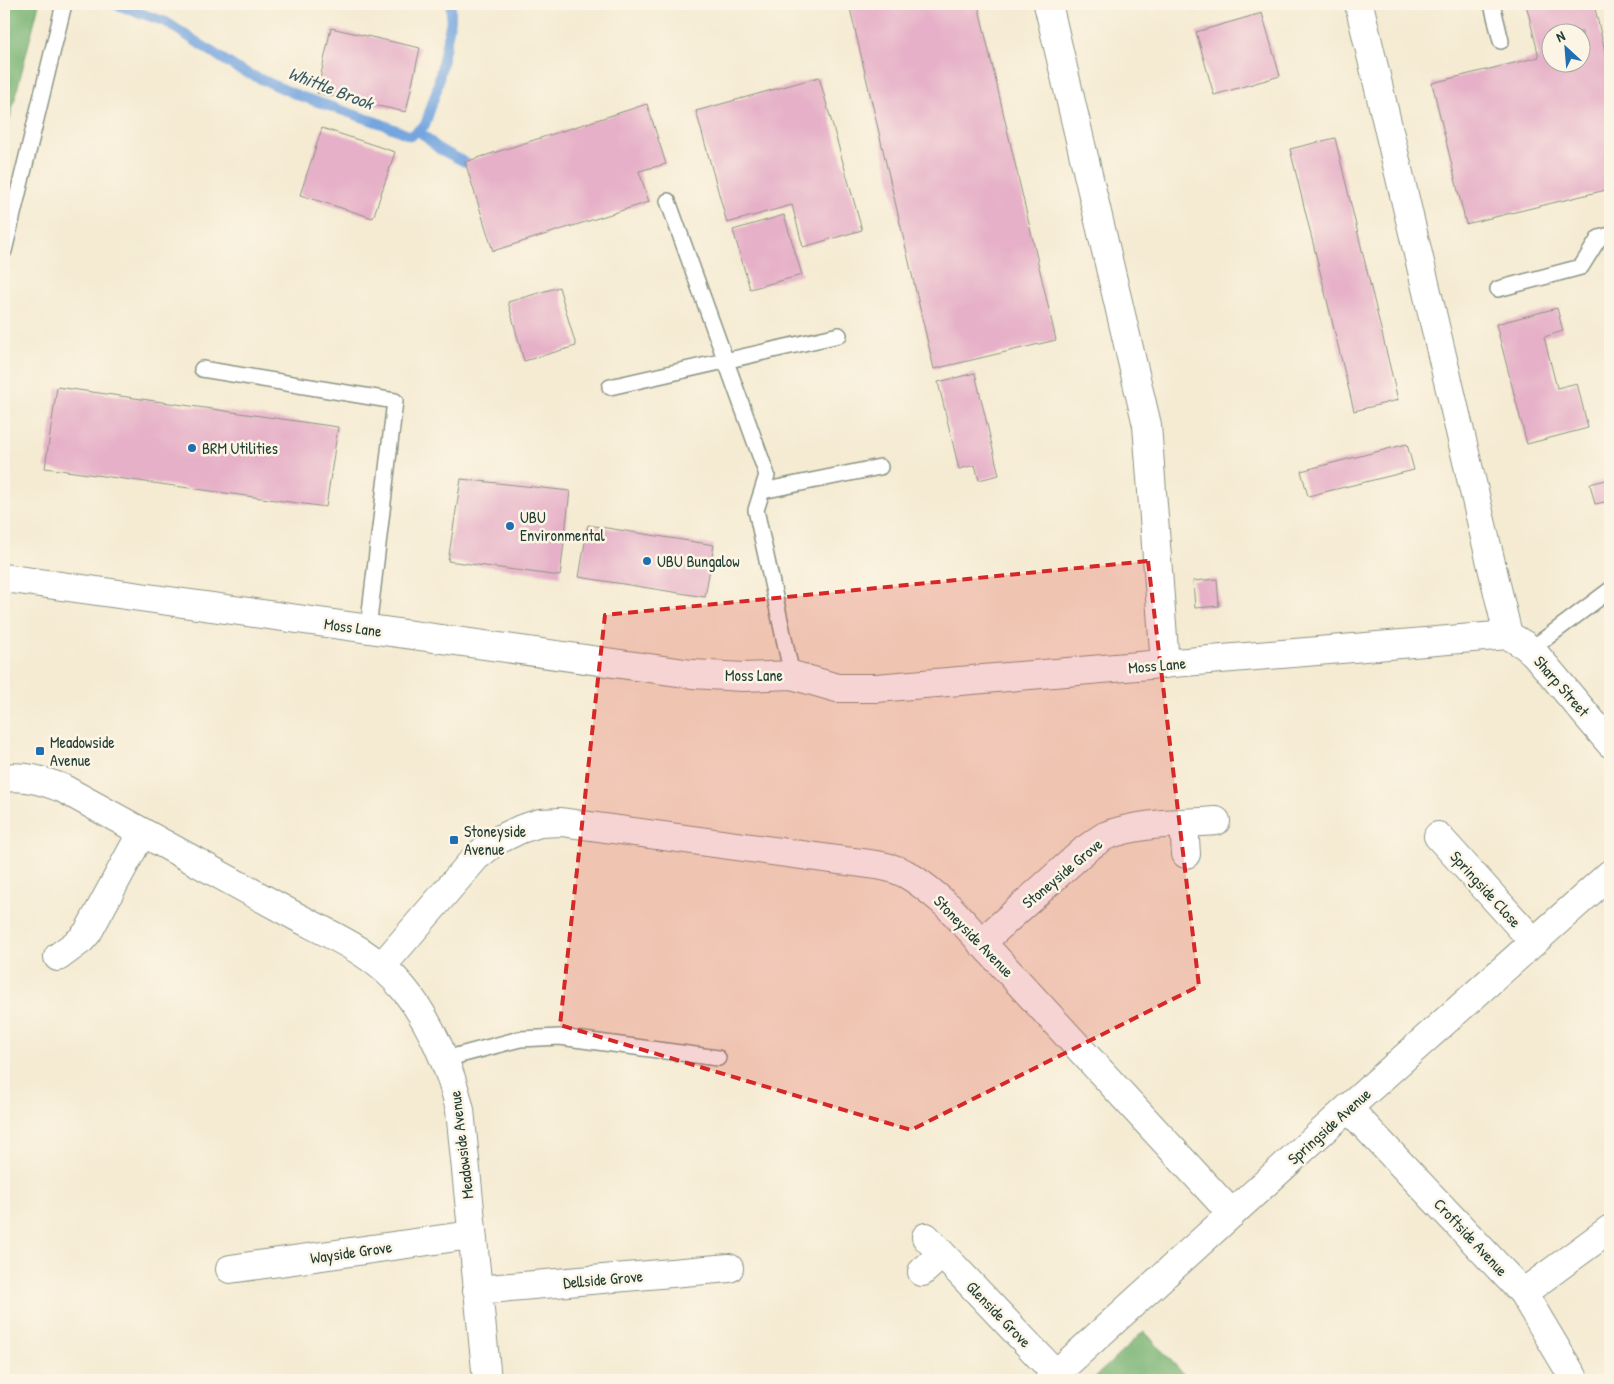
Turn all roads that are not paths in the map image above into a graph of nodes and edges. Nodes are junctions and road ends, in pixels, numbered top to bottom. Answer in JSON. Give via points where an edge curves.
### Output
{"nodes":[{"id":1,"x":64,"y":4,"type":"edge"},
{"id":2,"x":1048,"y":4,"type":"edge"},
{"id":3,"x":1359,"y":4,"type":"edge"},
{"id":4,"x":1492,"y":4,"type":"edge"},
{"id":5,"x":1501,"y":41,"type":"dead end"},
{"id":6,"x":668,"y":201,"type":"dead end"},
{"id":7,"x":1610,"y":235,"type":"edge"},
{"id":8,"x":4,"y":251,"type":"edge"},
{"id":9,"x":1498,"y":289,"type":"dead end"},
{"id":10,"x":839,"y":335,"type":"dead end"},
{"id":11,"x":726,"y":362,"type":"junction"},
{"id":12,"x":202,"y":369,"type":"dead end"},
{"id":13,"x":610,"y":387,"type":"dead end"},
{"id":14,"x":880,"y":466,"type":"dead end"},
{"id":15,"x":762,"y":491,"type":"junction"},
{"id":16,"x":4,"y":578,"type":"edge"},
{"id":17,"x":1610,"y":590,"type":"edge"},
{"id":18,"x":368,"y":629,"type":"junction"},
{"id":19,"x":1508,"y":635,"type":"junction"},
{"id":20,"x":1530,"y":650,"type":"junction"},
{"id":21,"x":1165,"y":664,"type":"junction"},
{"id":22,"x":792,"y":675,"type":"junction"},
{"id":23,"x":1610,"y":743,"type":"edge"},
{"id":24,"x":4,"y":778,"type":"edge"},
{"id":25,"x":1216,"y":821,"type":"dead end"},
{"id":26,"x":1184,"y":824,"type":"junction"},
{"id":27,"x":142,"y":832,"type":"junction"},
{"id":28,"x":1438,"y":836,"type":"dead end"},
{"id":29,"x":1186,"y":854,"type":"dead end"},
{"id":30,"x":1610,"y":874,"type":"edge"},
{"id":31,"x":1534,"y":942,"type":"junction"},
{"id":32,"x":981,"y":943,"type":"junction"},
{"id":33,"x":58,"y":957,"type":"dead end"},
{"id":34,"x":382,"y":966,"type":"junction"},
{"id":35,"x":718,"y":1058,"type":"dead end"},
{"id":36,"x":445,"y":1060,"type":"junction"},
{"id":37,"x":1348,"y":1108,"type":"junction"},
{"id":38,"x":1232,"y":1214,"type":"junction"},
{"id":39,"x":1610,"y":1229,"type":"edge"},
{"id":40,"x":472,"y":1235,"type":"junction"},
{"id":41,"x":729,"y":1268,"type":"dead end"},
{"id":42,"x":230,"y":1269,"type":"dead end"},
{"id":43,"x":922,"y":1272,"type":"dead end"},
{"id":44,"x":478,"y":1290,"type":"junction"},
{"id":45,"x":1523,"y":1293,"type":"junction"},
{"id":46,"x":1052,"y":1377,"type":"edge"},
{"id":47,"x":487,"y":1380,"type":"edge"},
{"id":48,"x":1576,"y":1380,"type":"edge"}],
"edges":[{"from":1,"to":8,"type":"lane"},
{"from":2,"to":21,"type":"street","via":[[1147,425]]},
{"from":3,"to":19,"type":"street"},
{"from":4,"to":5,"type":"lane"},
{"from":6,"to":11,"type":"lane"},
{"from":7,"to":9,"type":"lane","via":[[1599,238],[1581,267]]},
{"from":10,"to":11,"type":"lane"},
{"from":11,"to":13,"type":"lane"},
{"from":11,"to":15,"type":"lane","via":[[767,474]]},
{"from":12,"to":18,"type":"lane","via":[[395,401]]},
{"from":14,"to":15,"type":"lane"},
{"from":15,"to":22,"type":"lane","via":[[756,510]]},
{"from":16,"to":18,"type":"street","name":"Moss Lane"},
{"from":17,"to":20,"type":"lane"},
{"from":18,"to":22,"type":"street","name":"Moss Lane","via":[[692,674]]},
{"from":19,"to":20,"type":"street","name":"Sharp Street"},
{"from":19,"to":21,"type":"street","name":"Moss Lane"},
{"from":20,"to":23,"type":"street","name":"Sharp Street"},
{"from":21,"to":22,"type":"street","name":"Moss Lane","via":[[876,688],[837,688]]},
{"from":24,"to":27,"type":"street","name":"Meadowside Avenue","via":[[37,779],[62,788]]},
{"from":25,"to":26,"type":"street","name":"Stoneyside Grove"},
{"from":26,"to":29,"type":"street"},
{"from":26,"to":32,"type":"street","name":"Stoneyside Grove","via":[[1132,828],[1104,837],[1086,849]]},
{"from":27,"to":33,"type":"street","via":[[88,932]]},
{"from":27,"to":34,"type":"street","name":"Meadowside Avenue","via":[[358,949]]},
{"from":28,"to":31,"type":"street","name":"Springside Close"},
{"from":30,"to":31,"type":"street","name":"Springside Avenue"},
{"from":31,"to":37,"type":"street","name":"Springside Avenue"},
{"from":32,"to":34,"type":"street","name":"Stoneyside Avenue","via":[[949,907],[903,873],[875,865],[561,822],[540,823],[521,829],[496,841],[476,857]]},
{"from":32,"to":38,"type":"street","name":"Stoneyside Avenue"},
{"from":34,"to":36,"type":"street","name":"Meadowside Avenue","via":[[404,988]]},
{"from":35,"to":36,"type":"lane","via":[[560,1036],[520,1039]]},
{"from":36,"to":40,"type":"street","name":"Meadowside Avenue","via":[[460,1110]]},
{"from":37,"to":38,"type":"street","name":"Springside Avenue"},
{"from":37,"to":45,"type":"street","name":"Croftside Avenue"},
{"from":38,"to":46,"type":"street","name":"Springside Avenue"},
{"from":39,"to":45,"type":"street"},
{"from":40,"to":42,"type":"street","name":"Wayside Grove"},
{"from":40,"to":44,"type":"street","name":"Meadowside Avenue"},
{"from":41,"to":44,"type":"street","name":"Dellside Grove"},
{"from":43,"to":46,"type":"street","name":"Glenside Grove","via":[[934,1245]]},
{"from":44,"to":47,"type":"street","name":"Meadowside Avenue"},
{"from":45,"to":48,"type":"street","name":"Croftside Avenue"}]}
